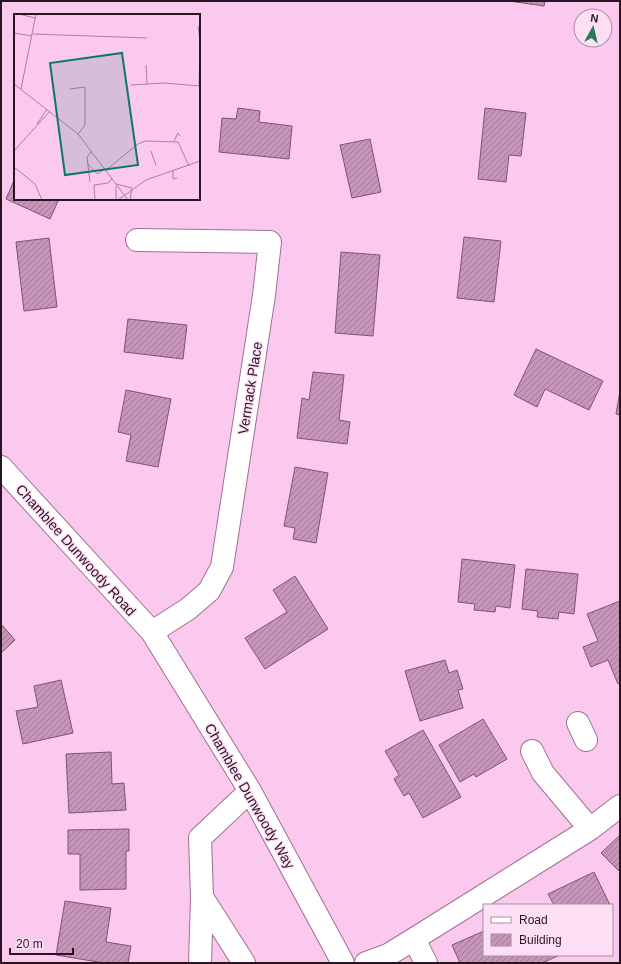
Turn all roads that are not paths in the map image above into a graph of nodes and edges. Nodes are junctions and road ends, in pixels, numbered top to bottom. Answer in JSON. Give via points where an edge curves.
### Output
{"nodes":[{"id":1,"x":137,"y":240,"type":"dead end"},
{"id":2,"x":1,"y":467,"type":"edge"},
{"id":3,"x":152,"y":632,"type":"junction"},
{"id":4,"x":532,"y":751,"type":"dead end"},
{"id":5,"x":250,"y":791,"type":"junction"},
{"id":6,"x":620,"y":806,"type":"edge"},
{"id":7,"x":590,"y":829,"type":"junction"},
{"id":8,"x":202,"y":897,"type":"junction"},
{"id":9,"x":414,"y":939,"type":"junction"},
{"id":10,"x":340,"y":962,"type":"edge"},
{"id":11,"x":200,"y":963,"type":"edge"},
{"id":12,"x":244,"y":963,"type":"edge"},
{"id":13,"x":366,"y":963,"type":"edge"},
{"id":14,"x":426,"y":963,"type":"edge"}],
"edges":[{"from":1,"to":3,"type":"street","name":"Vermack Place","via":[[270,242],[222,567],[209,591],[188,609]]},
{"from":2,"to":3,"type":"street","name":"Chamblee Dunwoody Road"},
{"from":3,"to":5,"type":"street","name":"Chamblee Dunwoody Way"},
{"from":4,"to":7,"type":"street","via":[[543,773]]},
{"from":5,"to":8,"type":"street","via":[[200,838]]},
{"from":5,"to":10,"type":"street","name":"Chamblee Dunwoody Way"},
{"from":6,"to":7,"type":"street"},
{"from":7,"to":9,"type":"street"},
{"from":8,"to":11,"type":"street"},
{"from":8,"to":12,"type":"street"},
{"from":9,"to":13,"type":"street","via":[[388,955]]},
{"from":9,"to":14,"type":"street"}]}
